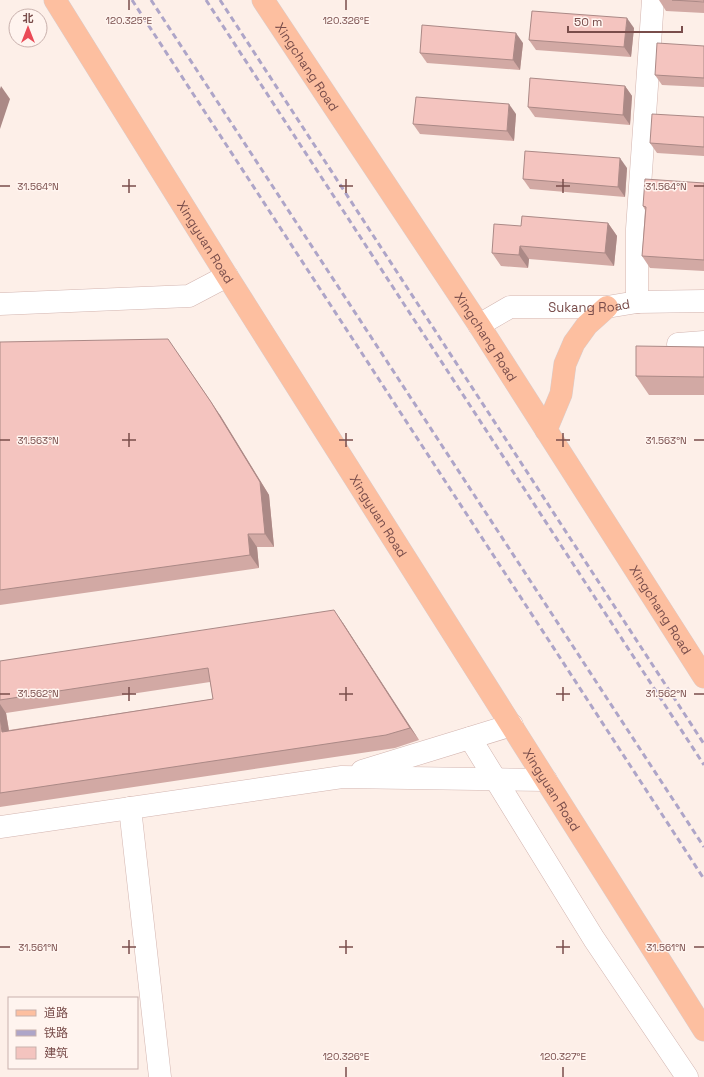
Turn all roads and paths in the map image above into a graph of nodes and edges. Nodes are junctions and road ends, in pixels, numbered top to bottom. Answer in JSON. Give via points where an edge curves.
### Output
{"nodes":[{"id":1,"x":55,"y":0,"type":"edge"},
{"id":2,"x":263,"y":0,"type":"edge"},
{"id":3,"x":653,"y":0,"type":"edge"},
{"id":4,"x":227,"y":276,"type":"junction"},
{"id":5,"x":637,"y":302,"type":"junction"},
{"id":6,"x":704,"y":302,"type":"edge"},
{"id":7,"x":0,"y":304,"type":"edge"},
{"id":8,"x":607,"y":307,"type":"junction"},
{"id":9,"x":479,"y":325,"type":"junction"},
{"id":10,"x":704,"y":342,"type":"edge"},
{"id":11,"x":678,"y":344,"type":"dead end"},
{"id":12,"x":546,"y":430,"type":"junction"},
{"id":13,"x":704,"y":677,"type":"edge"},
{"id":14,"x":512,"y":725,"type":"junction"},
{"id":15,"x":470,"y":738,"type":"junction"},
{"id":16,"x":342,"y":777,"type":"junction"},
{"id":17,"x":496,"y":780,"type":"junction"},
{"id":18,"x":546,"y":780,"type":"junction"},
{"id":19,"x":130,"y":808,"type":"junction"},
{"id":20,"x":0,"y":827,"type":"edge"},
{"id":21,"x":704,"y":1030,"type":"edge"},
{"id":22,"x":160,"y":1077,"type":"edge"},
{"id":23,"x":687,"y":1077,"type":"edge"}],
"edges":[{"from":1,"to":4,"type":"main road","name":"Xingyuan Road"},
{"from":2,"to":9,"type":"main road","name":"Xingchang Road"},
{"from":3,"to":5,"type":"street","via":[[637,229]]},
{"from":4,"to":7,"type":"street","via":[[189,296]]},
{"from":4,"to":14,"type":"main road","name":"Xingyuan Road"},
{"from":5,"to":6,"type":"street","name":"Sukang Road"},
{"from":5,"to":8,"type":"street","name":"Sukang Road"},
{"from":8,"to":9,"type":"street","name":"Sukang Road","via":[[510,307]]},
{"from":8,"to":12,"type":"main road","via":[[574,343],[565,364],[561,394]]},
{"from":9,"to":12,"type":"main road","name":"Xingchang Road"},
{"from":10,"to":11,"type":"street"},
{"from":12,"to":13,"type":"main road","name":"Xingchang Road"},
{"from":14,"to":15,"type":"street"},
{"from":14,"to":18,"type":"main road","name":"Xingyuan Road"},
{"from":15,"to":16,"type":"street"},
{"from":15,"to":17,"type":"street"},
{"from":16,"to":17,"type":"street"},
{"from":16,"to":19,"type":"street"},
{"from":17,"to":18,"type":"street"},
{"from":17,"to":23,"type":"street","via":[[594,938]]},
{"from":18,"to":21,"type":"main road","name":"Xingyuan Road"},
{"from":19,"to":20,"type":"street"},
{"from":19,"to":22,"type":"street"}]}
